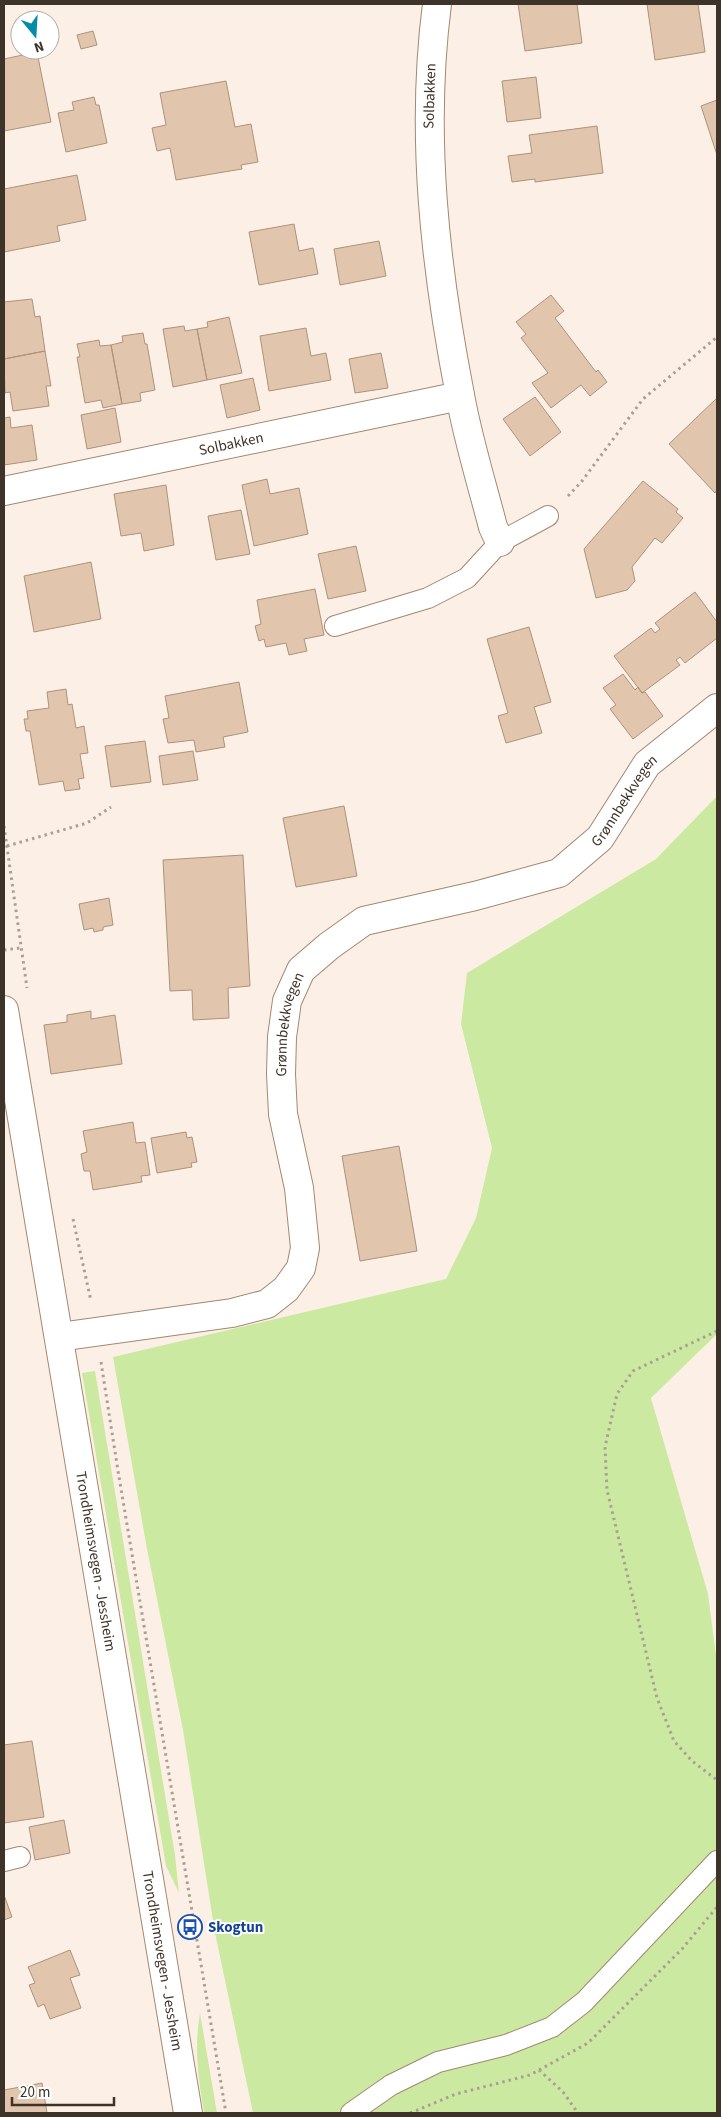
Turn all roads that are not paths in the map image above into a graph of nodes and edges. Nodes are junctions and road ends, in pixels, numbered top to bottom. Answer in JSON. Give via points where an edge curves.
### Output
{"nodes":[{"id":1,"x":437,"y":4,"type":"edge"},
{"id":2,"x":460,"y":396,"type":"junction"},
{"id":3,"x":4,"y":491,"type":"edge"},
{"id":4,"x":548,"y":516,"type":"road end"},
{"id":5,"x":500,"y":542,"type":"junction"},
{"id":6,"x":335,"y":626,"type":"dead end"},
{"id":7,"x":717,"y":708,"type":"edge"},
{"id":8,"x":4,"y":1010,"type":"edge"},
{"id":9,"x":9,"y":1069,"type":"edge"},
{"id":10,"x":59,"y":1337,"type":"junction"},
{"id":11,"x":717,"y":1861,"type":"edge"},
{"id":12,"x":188,"y":2113,"type":"edge"},
{"id":13,"x":350,"y":2113,"type":"edge"}],
"edges":[{"from":1,"to":2,"type":"street","name":"Solbakken","via":[[432,42],[429,137],[432,216]]},
{"from":2,"to":3,"type":"street","name":"Solbakken"},
{"from":2,"to":5,"type":"street","name":"Solbakken","via":[[493,527]]},
{"from":4,"to":5,"type":"lane"},
{"from":5,"to":6,"type":"lane","via":[[467,578],[428,598]]},
{"from":7,"to":10,"type":"street","name":"Grønnbekkvegen","via":[[647,764],[600,838],[559,873],[364,921],[301,970],[287,1001],[281,1074],[283,1114],[303,1214],[306,1248],[301,1268],[286,1289],[266,1304],[223,1314]]},
{"from":8,"to":9,"type":"street","name":"Trondheimsvegen - Jessheim"},
{"from":9,"to":10,"type":"street","name":"Trondheimsvegen - Jessheim"},
{"from":10,"to":12,"type":"street","name":"Trondheimsvegen - Jessheim"},
{"from":11,"to":13,"type":"lane","via":[[584,2002],[552,2027],[506,2045],[438,2062],[391,2084]]}]}
